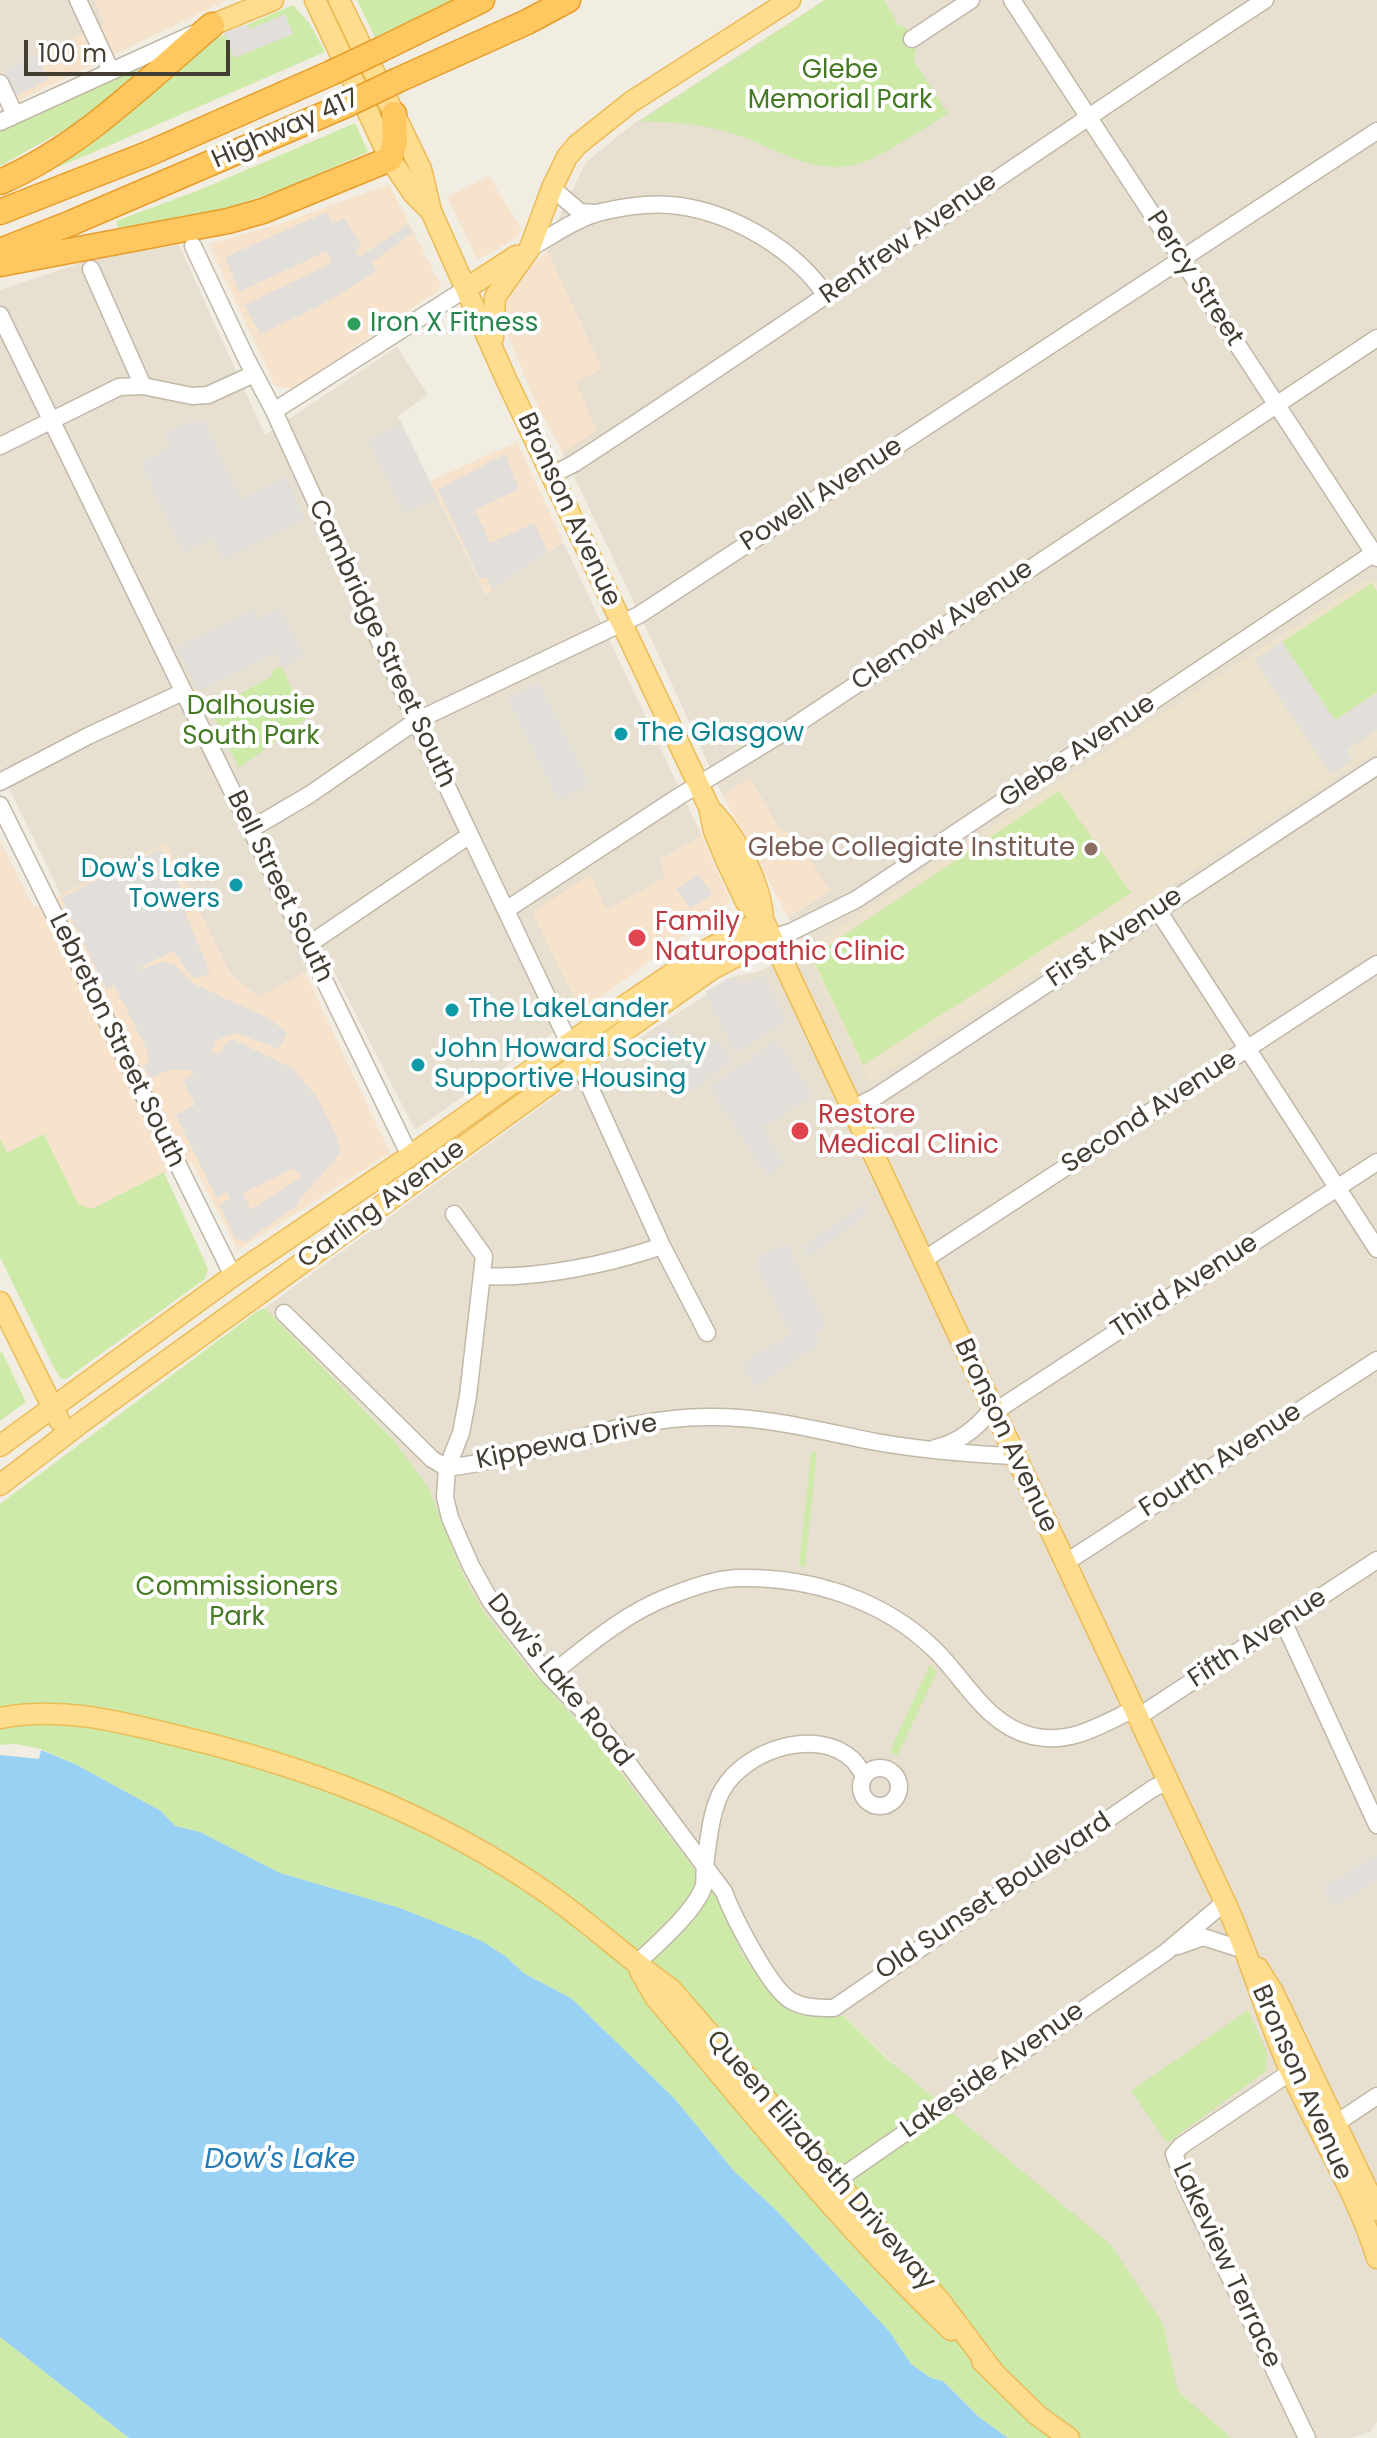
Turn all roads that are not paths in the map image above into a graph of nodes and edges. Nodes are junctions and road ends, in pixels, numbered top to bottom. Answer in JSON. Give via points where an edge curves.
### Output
{"nodes":[{"id":1,"x":78,"y":0,"type":"edge"},
{"id":2,"x":273,"y":0,"type":"edge"},
{"id":3,"x":315,"y":0,"type":"edge"},
{"id":4,"x":339,"y":0,"type":"edge"},
{"id":5,"x":482,"y":0,"type":"edge"},
{"id":6,"x":568,"y":0,"type":"edge"},
{"id":7,"x":790,"y":0,"type":"edge"},
{"id":8,"x":971,"y":0,"type":"edge"},
{"id":9,"x":1012,"y":0,"type":"edge"},
{"id":10,"x":1265,"y":0,"type":"edge"},
{"id":11,"x":212,"y":25,"type":"junction"},
{"id":12,"x":912,"y":39,"type":"dead end"},
{"id":13,"x":111,"y":71,"type":"junction"},
{"id":14,"x":0,"y":83,"type":"edge"},
{"id":15,"x":394,"y":114,"type":"junction"},
{"id":16,"x":1088,"y":117,"type":"junction"},
{"id":17,"x":8,"y":119,"type":"edge"},
{"id":18,"x":1377,"y":131,"type":"edge"},
{"id":19,"x":390,"y":159,"type":"junction"},
{"id":20,"x":0,"y":182,"type":"edge"},
{"id":21,"x":552,"y":188,"type":"junction"},
{"id":22,"x":431,"y":211,"type":"junction"},
{"id":23,"x":0,"y":212,"type":"edge"},
{"id":24,"x":596,"y":213,"type":"junction"},
{"id":25,"x":193,"y":246,"type":"dead end"},
{"id":26,"x":530,"y":248,"type":"junction"},
{"id":27,"x":0,"y":251,"type":"edge"},
{"id":28,"x":1182,"y":260,"type":"junction"},
{"id":29,"x":0,"y":264,"type":"edge"},
{"id":30,"x":91,"y":269,"type":"dead end"},
{"id":31,"x":467,"y":288,"type":"junction"},
{"id":32,"x":827,"y":297,"type":"junction"},
{"id":33,"x":0,"y":315,"type":"edge"},
{"id":34,"x":1377,"y":338,"type":"edge"},
{"id":35,"x":495,"y":353,"type":"junction"},
{"id":36,"x":254,"y":374,"type":"junction"},
{"id":37,"x":143,"y":386,"type":"junction"},
{"id":38,"x":1275,"y":404,"type":"junction"},
{"id":39,"x":274,"y":411,"type":"junction"},
{"id":40,"x":53,"y":420,"type":"junction"},
{"id":41,"x":0,"y":446,"type":"edge"},
{"id":42,"x":552,"y":475,"type":"junction"},
{"id":43,"x":1376,"y":554,"type":"edge"},
{"id":44,"x":621,"y":623,"type":"junction"},
{"id":45,"x":183,"y":692,"type":"junction"},
{"id":46,"x":416,"y":721,"type":"junction"},
{"id":47,"x":1377,"y":766,"type":"edge"},
{"id":48,"x":0,"y":782,"type":"edge"},
{"id":49,"x":698,"y":785,"type":"junction"},
{"id":50,"x":0,"y":805,"type":"edge"},
{"id":51,"x":251,"y":829,"type":"junction"},
{"id":52,"x":470,"y":835,"type":"junction"},
{"id":53,"x":1157,"y":909,"type":"junction"},
{"id":54,"x":506,"y":910,"type":"junction"},
{"id":55,"x":768,"y":929,"type":"junction"},
{"id":56,"x":308,"y":945,"type":"junction"},
{"id":57,"x":1377,"y":964,"type":"edge"},
{"id":58,"x":569,"y":1043,"type":"junction"},
{"id":59,"x":1247,"y":1050,"type":"junction"},
{"id":60,"x":579,"y":1063,"type":"junction"},
{"id":61,"x":852,"y":1109,"type":"junction"},
{"id":62,"x":410,"y":1156,"type":"junction"},
{"id":63,"x":1377,"y":1162,"type":"edge"},
{"id":64,"x":1337,"y":1188,"type":"junction"},
{"id":65,"x":454,"y":1214,"type":"dead end"},
{"id":66,"x":662,"y":1246,"type":"junction"},
{"id":67,"x":1377,"y":1249,"type":"edge"},
{"id":68,"x":922,"y":1261,"type":"junction"},
{"id":69,"x":233,"y":1276,"type":"junction"},
{"id":70,"x":483,"y":1276,"type":"junction"},
{"id":71,"x":0,"y":1302,"type":"edge"},
{"id":72,"x":284,"y":1313,"type":"dead end"},
{"id":73,"x":707,"y":1333,"type":"dead end"},
{"id":74,"x":1377,"y":1360,"type":"edge"},
{"id":75,"x":54,"y":1409,"type":"junction"},
{"id":76,"x":993,"y":1410,"type":"junction"},
{"id":77,"x":67,"y":1433,"type":"junction"},
{"id":78,"x":0,"y":1446,"type":"edge"},
{"id":79,"x":925,"y":1449,"type":"junction"},
{"id":80,"x":1014,"y":1456,"type":"junction"},
{"id":81,"x":447,"y":1468,"type":"junction"},
{"id":82,"x":0,"y":1485,"type":"edge"},
{"id":83,"x":1377,"y":1560,"type":"edge"},
{"id":84,"x":1065,"y":1563,"type":"junction"},
{"id":85,"x":1284,"y":1623,"type":"junction"},
{"id":86,"x":549,"y":1676,"type":"junction"},
{"id":87,"x":1136,"y":1713,"type":"junction"},
{"id":88,"x":0,"y":1718,"type":"edge"},
{"id":89,"x":864,"y":1775,"type":"dead end"},
{"id":90,"x":1168,"y":1781,"type":"junction"},
{"id":91,"x":1377,"y":1825,"type":"edge"},
{"id":92,"x":705,"y":1867,"type":"junction"},
{"id":93,"x":1225,"y":1902,"type":"junction"},
{"id":94,"x":1247,"y":1951,"type":"junction"},
{"id":95,"x":1166,"y":1952,"type":"junction"},
{"id":96,"x":636,"y":1964,"type":"junction"},
{"id":97,"x":820,"y":2008,"type":"joint"},
{"id":98,"x":1299,"y":2067,"type":"junction"},
{"id":99,"x":1377,"y":2096,"type":"edge"},
{"id":100,"x":1329,"y":2128,"type":"junction"},
{"id":101,"x":828,"y":2186,"type":"junction"},
{"id":102,"x":1377,"y":2210,"type":"edge"},
{"id":103,"x":1377,"y":2258,"type":"edge"},
{"id":104,"x":1306,"y":2436,"type":"edge"},
{"id":105,"x":1069,"y":2438,"type":"edge"}],
"edges":[{"from":1,"to":13,"type":"street"},
{"from":2,"to":11,"type":"main road"},
{"from":3,"to":19,"type":"main road","name":"Bronson Avenue"},
{"from":4,"to":15,"type":"main road","name":"Bronson Avenue"},
{"from":5,"to":23,"type":"highway","bridge":true,"via":[[150,153]]},
{"from":6,"to":27,"type":"highway","name":"Highway 417","bridge":true,"via":[[346,105]]},
{"from":7,"to":21,"type":"main road","via":[[587,135],[567,157]]},
{"from":8,"to":12,"type":"street"},
{"from":9,"to":16,"type":"street","name":"Percy Street"},
{"from":10,"to":16,"type":"street","name":"Renfrew Avenue"},
{"from":11,"to":13,"type":"street"},
{"from":11,"to":20,"type":"highway","via":[[110,114]]},
{"from":13,"to":17,"type":"street"},
{"from":14,"to":17,"type":"street"},
{"from":15,"to":19,"type":"highway"},
{"from":15,"to":22,"type":"main road","name":"Bronson Avenue","via":[[421,169]]},
{"from":16,"to":28,"type":"street","name":"Percy Street"},
{"from":16,"to":32,"type":"street","name":"Renfrew Avenue"},
{"from":18,"to":28,"type":"street","name":"Powell Avenue"},
{"from":19,"to":22,"type":"main road","name":"Bronson Avenue"},
{"from":19,"to":29,"type":"highway","via":[[228,221]]},
{"from":21,"to":24,"type":"street","via":[[580,212]]},
{"from":21,"to":26,"type":"main road"},
{"from":22,"to":31,"type":"main road","name":"Bronson Avenue"},
{"from":24,"to":26,"type":"street"},
{"from":24,"to":32,"type":"street","via":[[655,205],[710,213],[794,257]]},
{"from":25,"to":36,"type":"street","name":"Cambridge Street South"},
{"from":26,"to":31,"type":"main road"},
{"from":26,"to":35,"type":"main road","via":[[495,297]]},
{"from":28,"to":38,"type":"street","name":"Percy Street"},
{"from":28,"to":44,"type":"street","name":"Powell Avenue"},
{"from":30,"to":37,"type":"street"},
{"from":31,"to":35,"type":"main road","name":"Bronson Avenue"},
{"from":31,"to":39,"type":"street"},
{"from":32,"to":42,"type":"street","name":"Renfrew Avenue"},
{"from":33,"to":40,"type":"street","name":"Bell Street South"},
{"from":34,"to":38,"type":"street","name":"Clemow Avenue"},
{"from":35,"to":42,"type":"main road","name":"Bronson Avenue"},
{"from":36,"to":37,"type":"street","via":[[208,395]]},
{"from":36,"to":39,"type":"street","name":"Cambridge Street South"},
{"from":37,"to":40,"type":"street","via":[[119,387]]},
{"from":38,"to":43,"type":"street","name":"Percy Street"},
{"from":38,"to":49,"type":"street","name":"Clemow Avenue"},
{"from":39,"to":46,"type":"street","name":"Cambridge Street South"},
{"from":40,"to":41,"type":"street"},
{"from":40,"to":45,"type":"street","name":"Bell Street South"},
{"from":42,"to":44,"type":"main road","name":"Bronson Avenue"},
{"from":43,"to":55,"type":"street","name":"Glebe Avenue","via":[[857,899],[793,931]]},
{"from":44,"to":46,"type":"street","name":"Powell Avenue"},
{"from":44,"to":49,"type":"main road","name":"Bronson Avenue"},
{"from":45,"to":48,"type":"street"},
{"from":45,"to":51,"type":"street","name":"Bell Street South"},
{"from":46,"to":51,"type":"street","name":"Powell Avenue"},
{"from":46,"to":52,"type":"street","name":"Cambridge Street South"},
{"from":47,"to":53,"type":"street","name":"First Avenue"},
{"from":49,"to":54,"type":"street","name":"Clemow Avenue"},
{"from":49,"to":55,"type":"main road","name":"Bronson Avenue","via":[[761,896]]},
{"from":50,"to":69,"type":"street","name":"Lebreton Street South"},
{"from":51,"to":56,"type":"street","name":"Bell Street South"},
{"from":52,"to":54,"type":"street","name":"Cambridge Street South"},
{"from":52,"to":56,"type":"street"},
{"from":53,"to":59,"type":"street"},
{"from":53,"to":61,"type":"street","name":"First Avenue"},
{"from":54,"to":58,"type":"street","name":"Cambridge Street South"},
{"from":55,"to":58,"type":"main road","name":"Carling Avenue","via":[[710,948]]},
{"from":55,"to":60,"type":"main road","name":"Carling Avenue"},
{"from":55,"to":61,"type":"main road","name":"Bronson Avenue"},
{"from":56,"to":62,"type":"street","name":"Bell Street South"},
{"from":57,"to":59,"type":"street","name":"Second Avenue"},
{"from":58,"to":62,"type":"main road","name":"Carling Avenue"},
{"from":59,"to":64,"type":"street"},
{"from":59,"to":68,"type":"street","name":"Second Avenue"},
{"from":60,"to":66,"type":"street"},
{"from":60,"to":77,"type":"main road","name":"Carling Avenue"},
{"from":61,"to":68,"type":"main road","name":"Bronson Avenue"},
{"from":62,"to":69,"type":"main road","name":"Carling Avenue"},
{"from":63,"to":64,"type":"street","name":"Third Avenue"},
{"from":64,"to":67,"type":"street"},
{"from":64,"to":76,"type":"street","name":"Third Avenue"},
{"from":65,"to":70,"type":"street","via":[[484,1256]]},
{"from":66,"to":70,"type":"street","via":[[628,1258],[513,1278]]},
{"from":66,"to":73,"type":"street"},
{"from":68,"to":76,"type":"main road","name":"Bronson Avenue"},
{"from":69,"to":75,"type":"main road","name":"Carling Avenue"},
{"from":70,"to":81,"type":"street","name":"Dow's Lake Road","via":[[462,1425]]},
{"from":71,"to":75,"type":"main road"},
{"from":72,"to":81,"type":"street"},
{"from":74,"to":84,"type":"street","name":"Fourth Avenue"},
{"from":75,"to":77,"type":"main road"},
{"from":75,"to":78,"type":"main road","name":"Carling Avenue"},
{"from":76,"to":79,"type":"street","name":"Kippewa Drive","via":[[967,1435]]},
{"from":76,"to":80,"type":"main road","name":"Bronson Avenue"},
{"from":77,"to":82,"type":"main road","name":"Carling Avenue"},
{"from":79,"to":80,"type":"street","name":"Kippewa Drive"},
{"from":79,"to":81,"type":"street","name":"Kippewa Drive","via":[[781,1422],[707,1417],[621,1426]]},
{"from":80,"to":84,"type":"main road","name":"Bronson Avenue"},
{"from":81,"to":86,"type":"street","name":"Dow's Lake Road","via":[[446,1504],[471,1566],[491,1602]]},
{"from":83,"to":85,"type":"street","name":"Fifth Avenue"},
{"from":84,"to":87,"type":"main road","name":"Bronson Avenue"},
{"from":85,"to":87,"type":"street","name":"Fifth Avenue"},
{"from":85,"to":91,"type":"street"},
{"from":86,"to":87,"type":"street","name":"Fifth Avenue","via":[[640,1610],[669,1596],[738,1577],[814,1584],[868,1603],[915,1631],[981,1704],[1028,1735],[1081,1735]]},
{"from":86,"to":92,"type":"street","name":"Dow's Lake Road","via":[[607,1735]]},
{"from":87,"to":90,"type":"main road","name":"Bronson Avenue"},
{"from":88,"to":96,"type":"main road","name":"Queen Elizabeth Driveway","via":[[48,1713],[126,1724],[280,1764],[362,1792],[476,1847],[583,1918]]},
{"from":89,"to":92,"type":"street","via":[[852,1759],[824,1747],[783,1746],[762,1753],[722,1789]]},
{"from":90,"to":93,"type":"main road","name":"Bronson Avenue"},
{"from":90,"to":97,"type":"street","name":"Old Sunset Boulevard","via":[[834,2008]]},
{"from":92,"to":96,"type":"street","via":[[704,1886],[691,1907]]},
{"from":92,"to":97,"type":"street","name":"Dow's Lake Road","via":[[778,1988],[789,1999]]},
{"from":93,"to":94,"type":"main road","name":"Bronson Avenue"},
{"from":93,"to":95,"type":"street","name":"Lakeside Avenue"},
{"from":94,"to":95,"type":"street","name":"Lakeside Avenue","via":[[1203,1937]]},
{"from":94,"to":98,"type":"main road","name":"Bronson Avenue","via":[[1260,1997]]},
{"from":95,"to":101,"type":"street","name":"Lakeside Avenue"},
{"from":96,"to":101,"type":"main road","name":"Queen Elizabeth Driveway","via":[[655,1997]]},
{"from":98,"to":100,"type":"main road","name":"Bronson Avenue"},
{"from":98,"to":104,"type":"street","name":"Lakeview Terrace","via":[[1174,2154]]},
{"from":99,"to":100,"type":"street"},
{"from":100,"to":102,"type":"main road","name":"Bronson Avenue"},
{"from":100,"to":103,"type":"main road","name":"Bronson Avenue"},
{"from":101,"to":105,"type":"main road","name":"Queen Elizabeth Driveway","via":[[940,2301],[992,2370]]}]}
